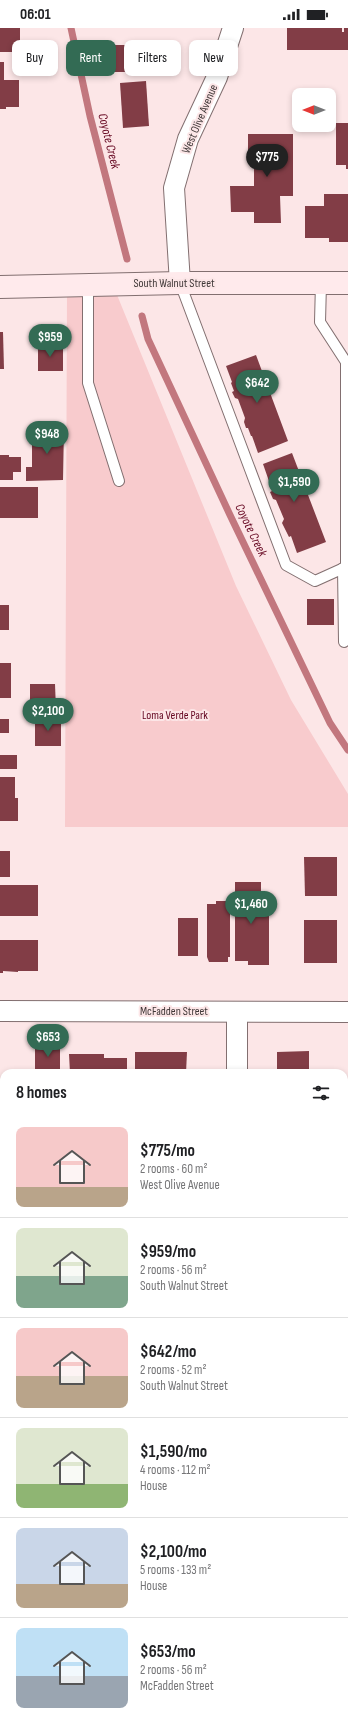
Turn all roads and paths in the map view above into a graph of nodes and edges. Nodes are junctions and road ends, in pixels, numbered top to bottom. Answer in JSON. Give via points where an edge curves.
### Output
{"nodes":[{"id":1,"x":233,"y":28,"type":"edge"},
{"id":2,"x":180,"y":283,"type":"junction"},
{"id":3,"x":321,"y":283,"type":"junction"},
{"id":4,"x":348,"y":283,"type":"edge"},
{"id":5,"x":88,"y":284,"type":"junction"},
{"id":6,"x":0,"y":287,"type":"edge"},
{"id":7,"x":119,"y":481,"type":"dead end"},
{"id":8,"x":343,"y":568,"type":"junction"},
{"id":9,"x":344,"y":642,"type":"dead end"},
{"id":10,"x":0,"y":1011,"type":"edge"},
{"id":11,"x":238,"y":1012,"type":"junction"},
{"id":12,"x":348,"y":1012,"type":"edge"},
{"id":13,"x":237,"y":1069,"type":"edge"}],
"edges":[{"from":1,"to":2,"type":"street","name":"West Olive Avenue","via":[[217,77],[188,139],[174,188]]},
{"from":2,"to":3,"type":"street","name":"South Walnut Street"},
{"from":2,"to":5,"type":"street","name":"South Walnut Street"},
{"from":2,"to":8,"type":"lane","via":[[286,566],[315,581]]},
{"from":3,"to":4,"type":"street","name":"South Walnut Street"},
{"from":3,"to":8,"type":"lane","via":[[320,322],[346,362],[346,567]]},
{"from":5,"to":6,"type":"street","name":"South Walnut Street"},
{"from":5,"to":7,"type":"lane","via":[[88,383]]},
{"from":8,"to":9,"type":"lane"},
{"from":10,"to":11,"type":"street","name":"McFadden Street"},
{"from":11,"to":12,"type":"street","name":"McFadden Street"},
{"from":11,"to":13,"type":"street"}]}
